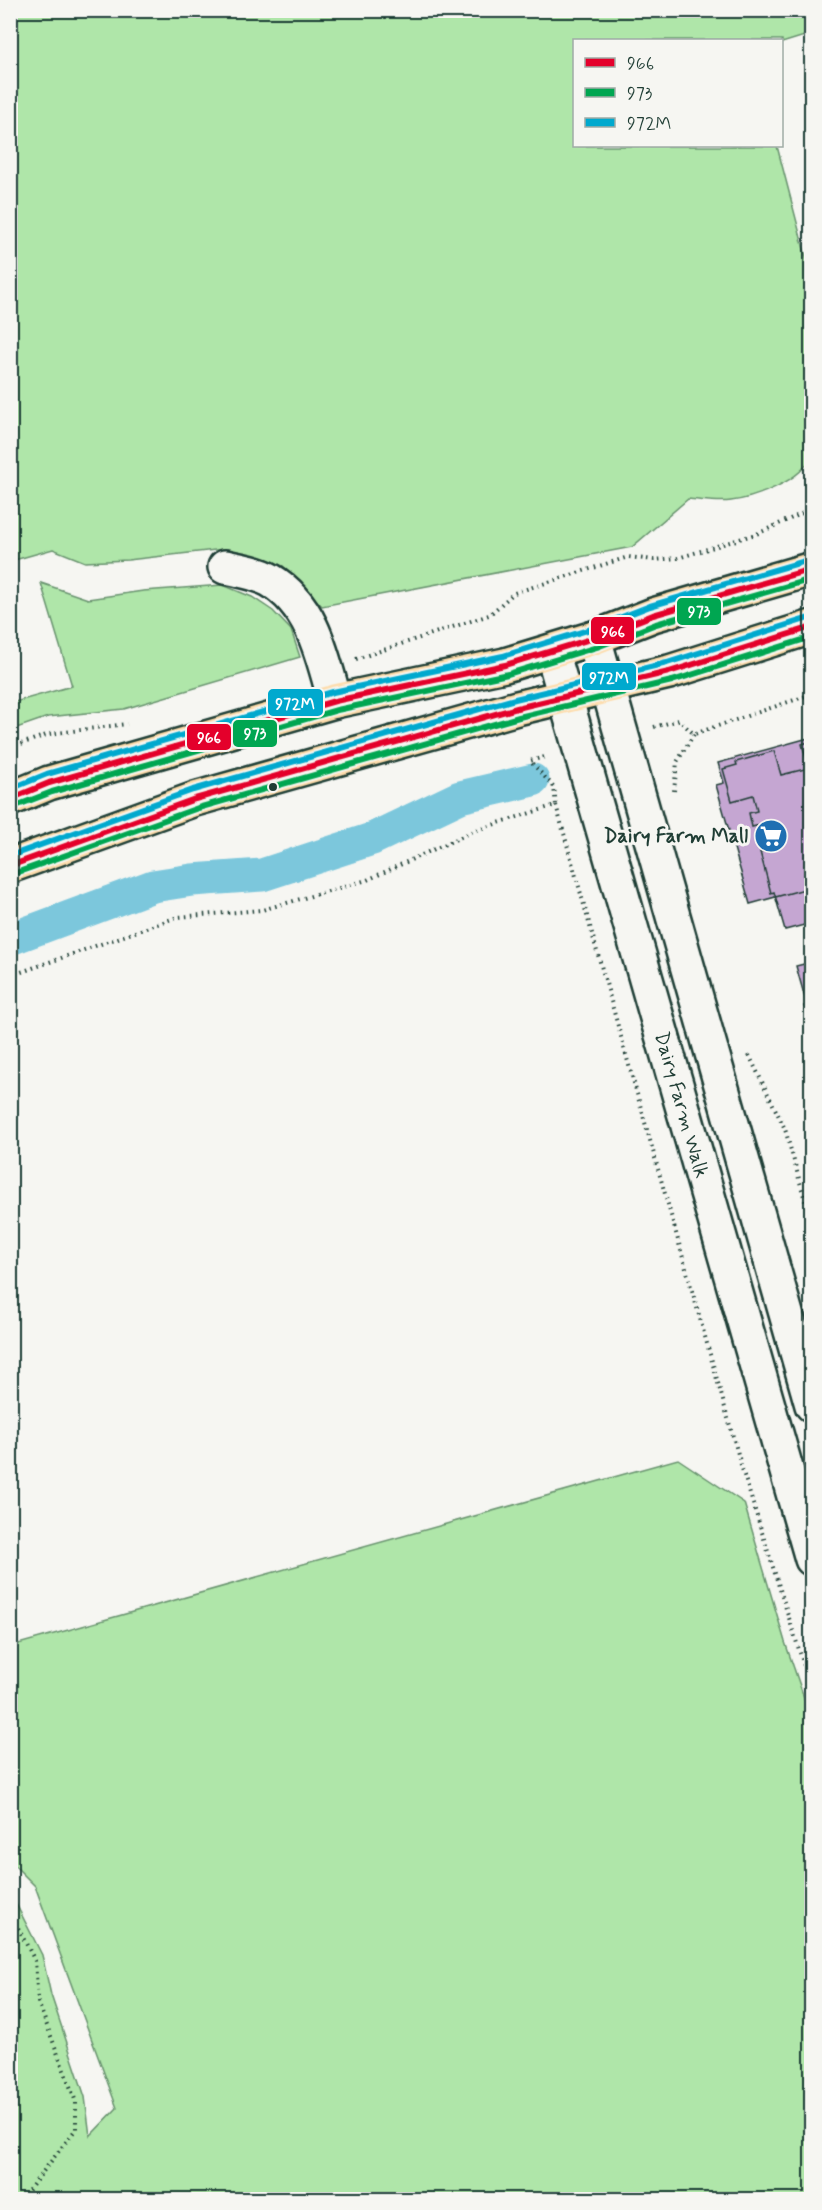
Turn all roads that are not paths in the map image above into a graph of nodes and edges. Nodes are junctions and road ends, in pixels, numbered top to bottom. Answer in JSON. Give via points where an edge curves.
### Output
{"nodes":[{"id":1,"x":225,"y":567,"type":"dead end"},
{"id":2,"x":812,"y":568,"type":"edge"},
{"id":3,"x":812,"y":627,"type":"edge"},
{"id":4,"x":594,"y":638,"type":"junction"},
{"id":5,"x":552,"y":651,"type":"junction"},
{"id":6,"x":608,"y":687,"type":"junction"},
{"id":7,"x":564,"y":697,"type":"junction"},
{"id":8,"x":335,"y":701,"type":"junction"},
{"id":9,"x":10,"y":799,"type":"edge"},
{"id":10,"x":10,"y":866,"type":"edge"},
{"id":11,"x":811,"y":1398,"type":"edge"},
{"id":12,"x":767,"y":1405,"type":"junction"},
{"id":13,"x":812,"y":1559,"type":"edge"}],
"edges":[{"from":1,"to":8,"type":"street","via":[[271,581],[304,614],[317,638]]},
{"from":2,"to":4,"type":"main road","via":[[653,615]]},
{"from":3,"to":6,"type":"main road"},
{"from":4,"to":5,"type":"main road"},
{"from":4,"to":6,"type":"street"},
{"from":5,"to":7,"type":"street","name":"Dairy Farm Walk"},
{"from":5,"to":8,"type":"main road","via":[[505,665]]},
{"from":6,"to":7,"type":"main road"},
{"from":6,"to":11,"type":"street"},
{"from":7,"to":10,"type":"main road","via":[[195,799]]},
{"from":7,"to":12,"type":"street","name":"Dairy Farm Walk"},
{"from":8,"to":9,"type":"main road","via":[[49,783]]},
{"from":11,"to":12,"type":"street"},
{"from":12,"to":13,"type":"street","name":"Dairy Farm Walk"}]}
